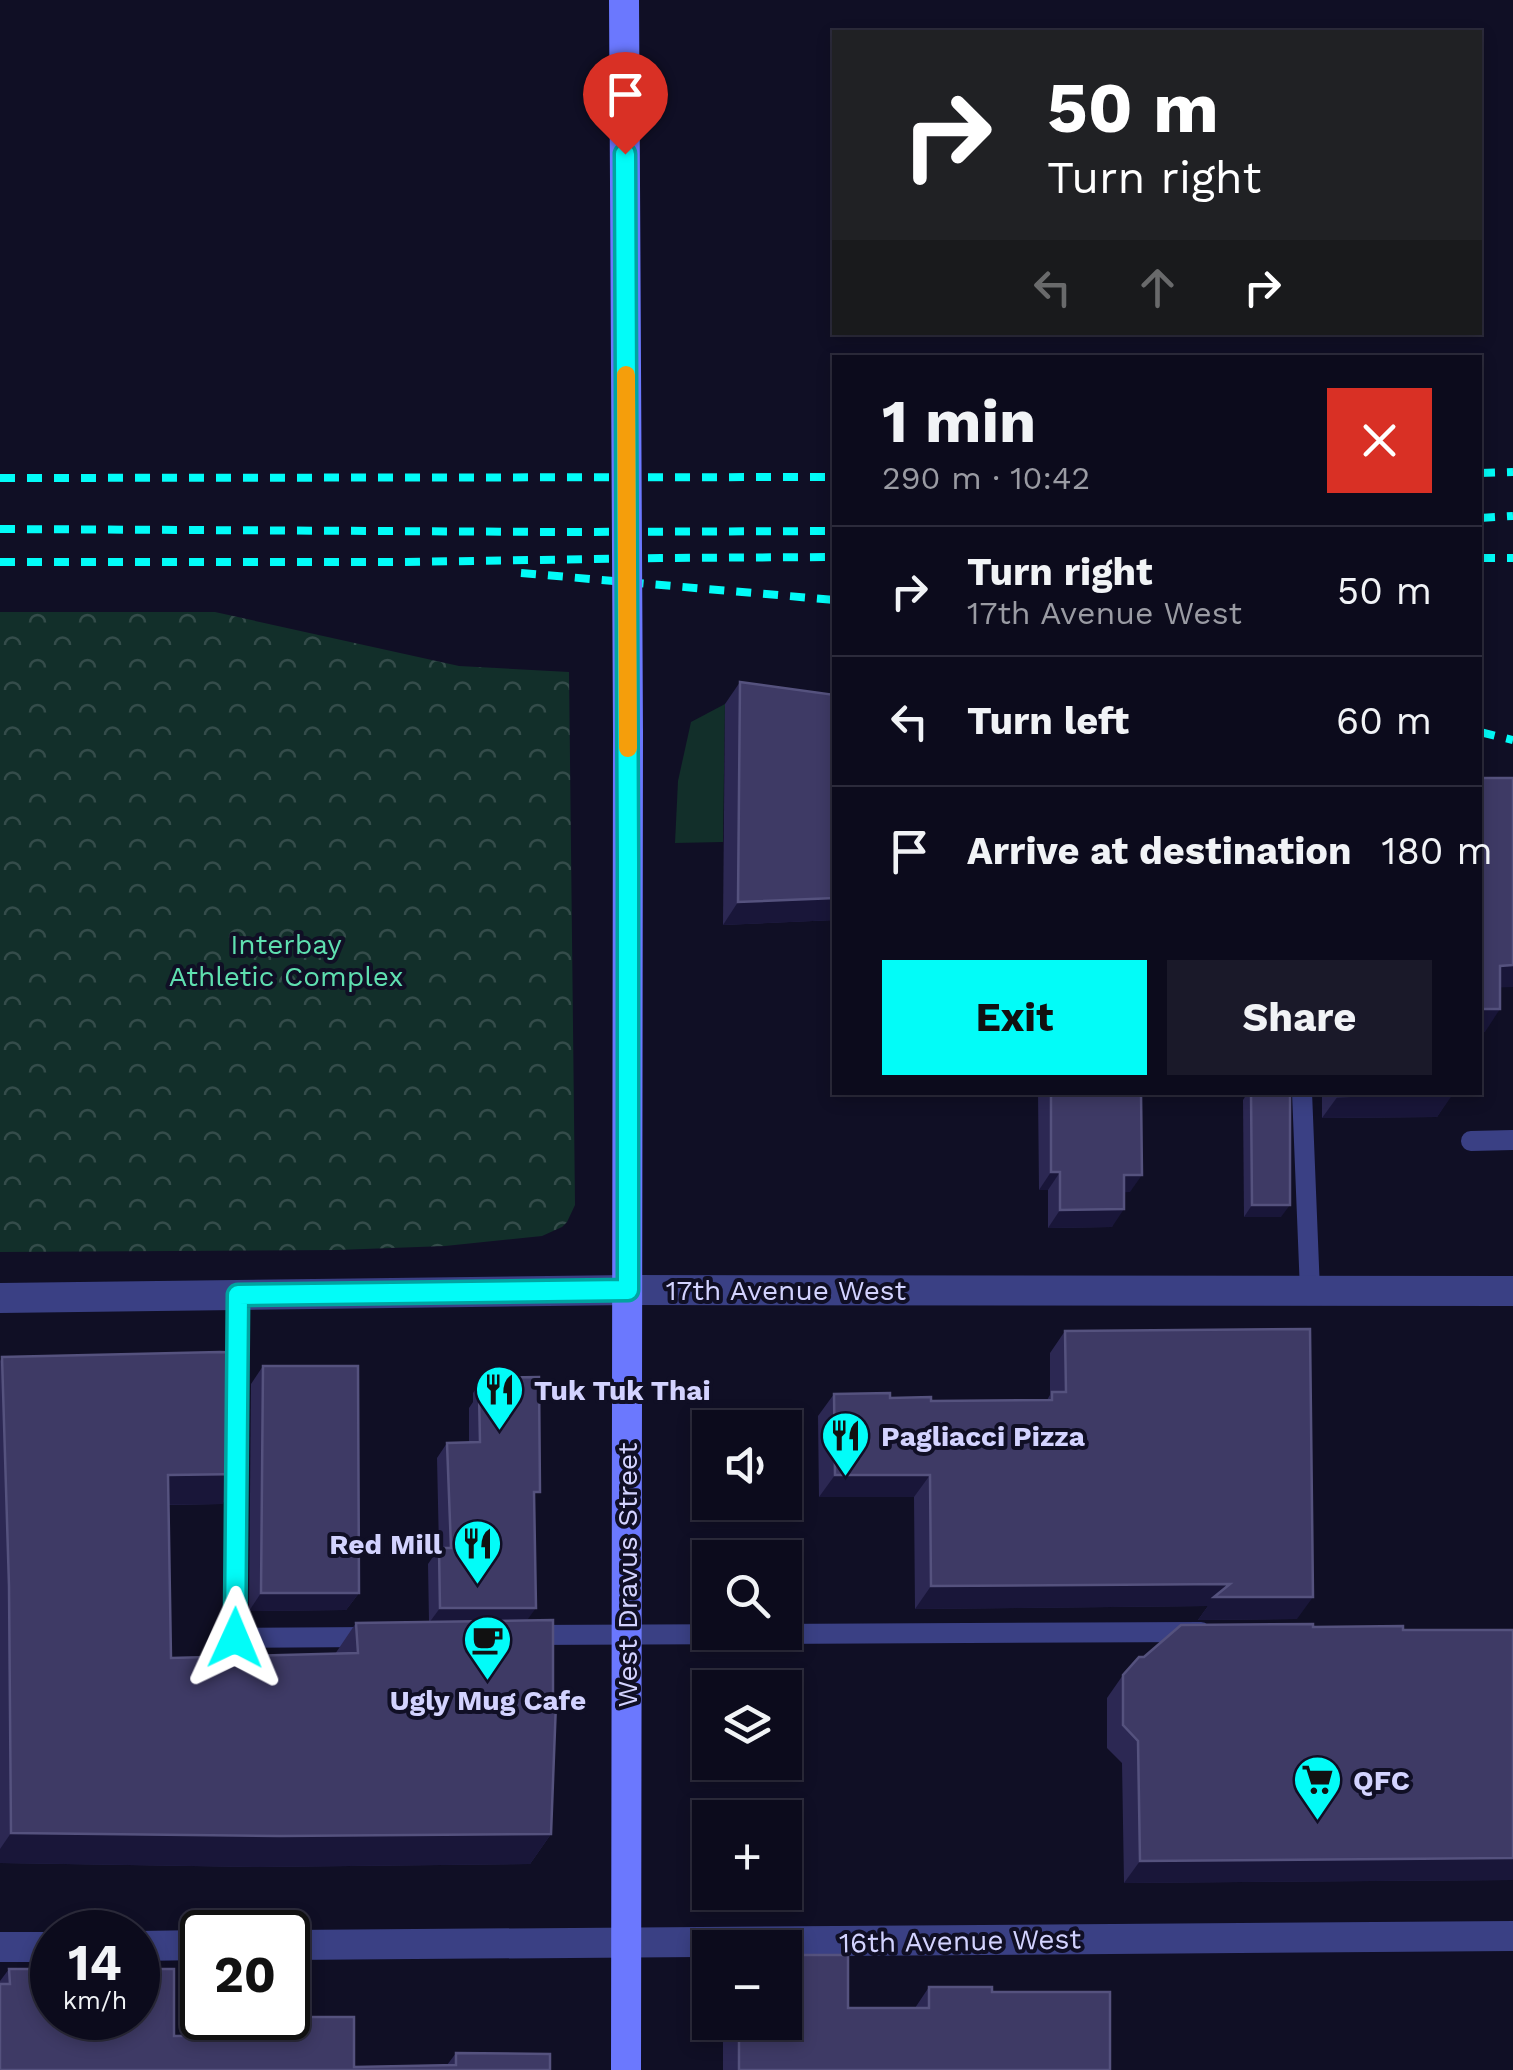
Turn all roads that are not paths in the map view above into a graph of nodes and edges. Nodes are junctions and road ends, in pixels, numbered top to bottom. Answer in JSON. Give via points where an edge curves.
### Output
{"nodes":[{"id":1,"x":624,"y":0,"type":"edge"},
{"id":2,"x":1302,"y":1095,"type":"edge"},
{"id":3,"x":1513,"y":1140,"type":"edge"},
{"id":4,"x":1471,"y":1141,"type":"dead end"},
{"id":5,"x":628,"y":1290,"type":"junction"},
{"id":6,"x":1513,"y":1290,"type":"edge"},
{"id":7,"x":1310,"y":1291,"type":"junction"},
{"id":8,"x":238,"y":1295,"type":"junction"},
{"id":9,"x":0,"y":1298,"type":"edge"},
{"id":10,"x":238,"y":1408,"type":"edge"},
{"id":11,"x":237,"y":1446,"type":"edge"},
{"id":12,"x":1218,"y":1632,"type":"edge"},
{"id":13,"x":627,"y":1634,"type":"junction"},
{"id":14,"x":511,"y":1635,"type":"edge"},
{"id":15,"x":394,"y":1636,"type":"edge"},
{"id":16,"x":1513,"y":1936,"type":"edge"},
{"id":17,"x":627,"y":1944,"type":"junction"},
{"id":18,"x":310,"y":1945,"type":"edge"},
{"id":19,"x":30,"y":1946,"type":"edge"},
{"id":20,"x":0,"y":1947,"type":"edge"},
{"id":21,"x":626,"y":2070,"type":"edge"}],
"edges":[{"from":1,"to":5,"type":"main road","name":"West Dravus Street","bridge":true},
{"from":2,"to":7,"type":"lane"},
{"from":3,"to":4,"type":"lane"},
{"from":5,"to":7,"type":"street","name":"17th Avenue West"},
{"from":5,"to":8,"type":"street","name":"17th Avenue West"},
{"from":5,"to":13,"type":"main road","name":"West Dravus Street"},
{"from":6,"to":7,"type":"street","name":"17th Avenue West"},
{"from":8,"to":9,"type":"street","name":"17th Avenue West"},
{"from":8,"to":10,"type":"lane"},
{"from":11,"to":15,"type":"lane","via":[[235,1638]]},
{"from":12,"to":13,"type":"lane"},
{"from":13,"to":14,"type":"lane"},
{"from":13,"to":17,"type":"main road","name":"West Dravus Street"},
{"from":16,"to":17,"type":"street","name":"16th Avenue West"},
{"from":17,"to":18,"type":"street","name":"16th Avenue West"},
{"from":17,"to":21,"type":"main road","name":"West Dravus Street"},
{"from":19,"to":20,"type":"street"}]}
